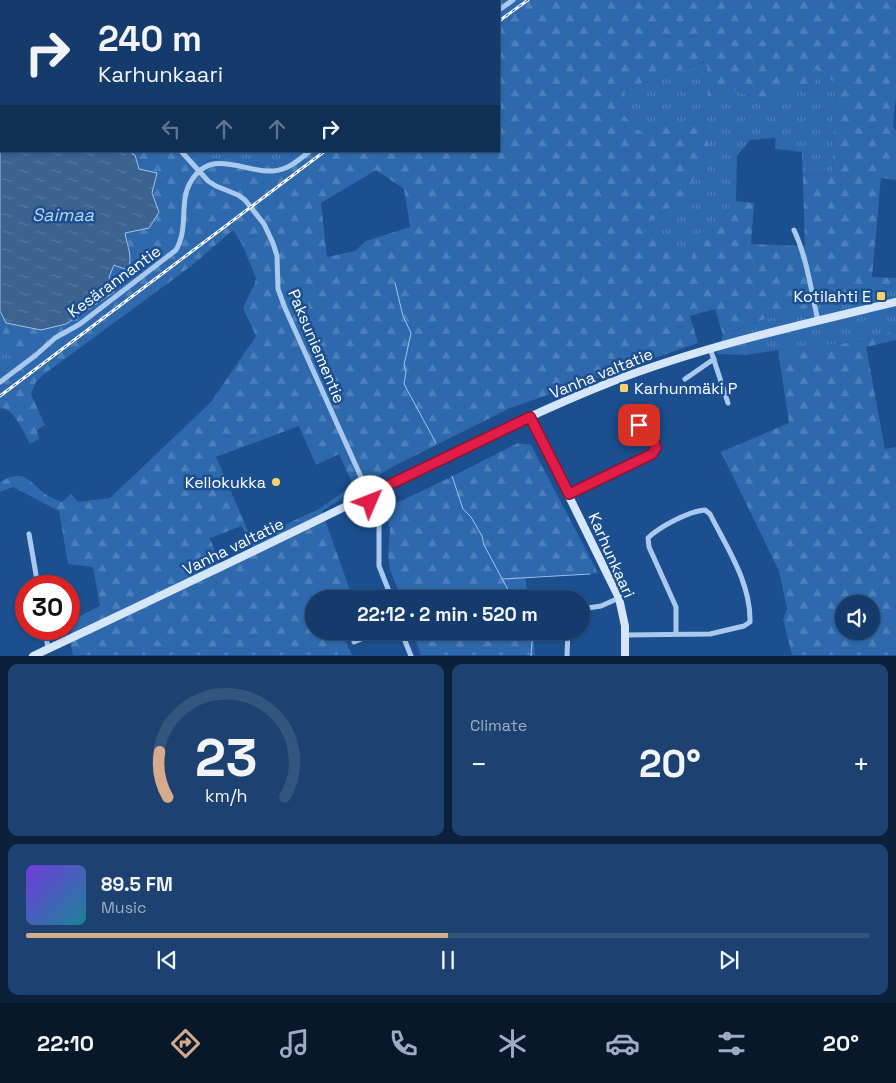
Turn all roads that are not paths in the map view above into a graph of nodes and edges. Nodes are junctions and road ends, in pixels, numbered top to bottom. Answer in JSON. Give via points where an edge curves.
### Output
{"nodes":[{"id":1,"x":513,"y":0,"type":"edge"},
{"id":2,"x":500,"y":9,"type":"edge"},
{"id":3,"x":182,"y":152,"type":"edge"},
{"id":4,"x":309,"y":152,"type":"edge"},
{"id":5,"x":199,"y":172,"type":"junction"},
{"id":6,"x":794,"y":230,"type":"dead end"},
{"id":7,"x":896,"y":302,"type":"edge"},
{"id":8,"x":818,"y":321,"type":"junction"},
{"id":9,"x":710,"y":348,"type":"junction"},
{"id":10,"x":714,"y":359,"type":"junction"},
{"id":11,"x":685,"y":379,"type":"dead end"},
{"id":12,"x":0,"y":382,"type":"edge"},
{"id":13,"x":728,"y":403,"type":"dead end"},
{"id":14,"x":530,"y":417,"type":"junction"},
{"id":15,"x":627,"y":418,"type":"dead end"},
{"id":16,"x":569,"y":494,"type":"junction"},
{"id":17,"x":368,"y":495,"type":"junction"},
{"id":18,"x":29,"y":534,"type":"dead end"},
{"id":19,"x":36,"y":575,"type":"edge"},
{"id":20,"x":388,"y":590,"type":"edge"},
{"id":21,"x":619,"y":598,"type":"junction"},
{"id":22,"x":590,"y":607,"type":"edge"},
{"id":23,"x":676,"y":633,"type":"junction"},
{"id":24,"x":626,"y":635,"type":"junction"},
{"id":25,"x":47,"y":640,"type":"edge"},
{"id":26,"x":359,"y":640,"type":"edge"},
{"id":27,"x":405,"y":640,"type":"edge"},
{"id":28,"x":568,"y":640,"type":"edge"},
{"id":29,"x":354,"y":642,"type":"dead end"},
{"id":30,"x":48,"y":649,"type":"junction"},
{"id":31,"x":34,"y":656,"type":"edge"},
{"id":32,"x":411,"y":656,"type":"edge"},
{"id":33,"x":567,"y":656,"type":"edge"},
{"id":34,"x":625,"y":656,"type":"edge"}],
"edges":[{"from":1,"to":2,"type":"street"},
{"from":3,"to":5,"type":"street","name":"Paksuniementie"},
{"from":4,"to":5,"type":"street","via":[[282,170],[223,163],[207,166]]},
{"from":5,"to":12,"type":"street","name":"Kesärannantie","via":[[187,191],[183,234],[176,250]]},
{"from":5,"to":17,"type":"street","name":"Paksuniementie","via":[[216,186],[245,200],[269,233],[277,256],[278,289],[285,308]]},
{"from":6,"to":8,"type":"street","via":[[808,272]]},
{"from":7,"to":8,"type":"main road","name":"Vanha valtatie"},
{"from":8,"to":9,"type":"main road","name":"Vanha valtatie"},
{"from":9,"to":10,"type":"street"},
{"from":9,"to":14,"type":"main road","name":"Vanha valtatie","via":[[658,364]]},
{"from":10,"to":11,"type":"street"},
{"from":10,"to":13,"type":"street"},
{"from":14,"to":16,"type":"main road","name":"Karhunkaari"},
{"from":14,"to":17,"type":"main road","name":"Vanha valtatie"},
{"from":15,"to":16,"type":"street","via":[[653,439],[656,448],[652,454]]},
{"from":16,"to":21,"type":"main road","name":"Karhunkaari"},
{"from":17,"to":20,"type":"street","name":"Paksuniementie","via":[[379,518],[379,566]]},
{"from":17,"to":30,"type":"main road","name":"Vanha valtatie"},
{"from":18,"to":19,"type":"street"},
{"from":21,"to":22,"type":"street"},
{"from":21,"to":24,"type":"main road","name":"Karhunkaari"},
{"from":23,"to":23,"type":"street","via":[[717,633],[750,622],[742,576],[705,510],[676,520],[648,538],[676,607]]},
{"from":23,"to":24,"type":"street"},
{"from":24,"to":34,"type":"main road","name":"Karhunkaari"},
{"from":25,"to":30,"type":"street"},
{"from":26,"to":29,"type":"street"},
{"from":27,"to":32,"type":"street"},
{"from":28,"to":33,"type":"street"},
{"from":30,"to":31,"type":"main road","name":"Vanha valtatie"}]}
